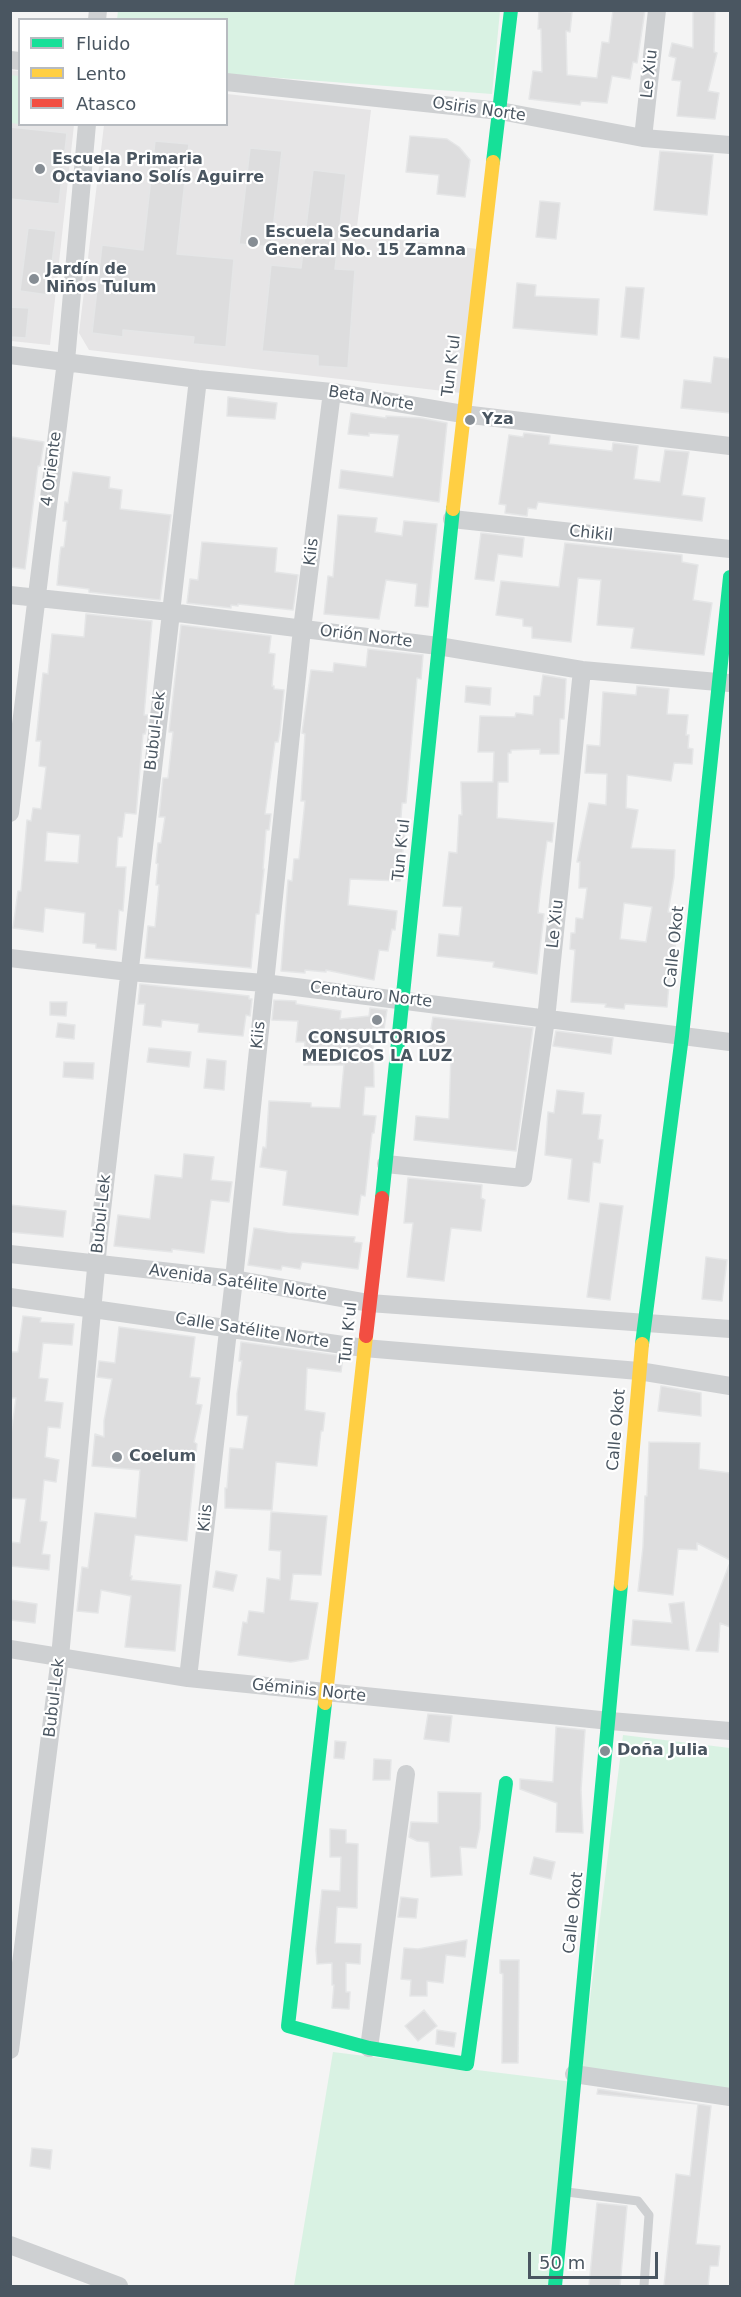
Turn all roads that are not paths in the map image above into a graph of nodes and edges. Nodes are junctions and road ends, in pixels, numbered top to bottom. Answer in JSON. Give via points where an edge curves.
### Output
{"nodes":[{"id":1,"x":511,"y":10,"type":"edge"},
{"id":2,"x":657,"y":10,"type":"edge"},
{"id":3,"x":228,"y":82,"type":"edge"},
{"id":4,"x":500,"y":111,"type":"junction"},
{"id":5,"x":87,"y":126,"type":"edge"},
{"id":6,"x":643,"y":138,"type":"junction"},
{"id":7,"x":730,"y":145,"type":"edge"},
{"id":8,"x":10,"y":355,"type":"edge"},
{"id":9,"x":66,"y":361,"type":"junction"},
{"id":10,"x":198,"y":379,"type":"junction"},
{"id":11,"x":332,"y":392,"type":"junction"},
{"id":12,"x":463,"y":414,"type":"junction"},
{"id":13,"x":730,"y":446,"type":"edge"},
{"id":14,"x":452,"y":519,"type":"junction"},
{"id":15,"x":730,"y":549,"type":"edge"},
{"id":16,"x":730,"y":577,"type":"edge"},
{"id":17,"x":10,"y":595,"type":"edge"},
{"id":18,"x":36,"y":597,"type":"junction"},
{"id":19,"x":170,"y":612,"type":"junction"},
{"id":20,"x":302,"y":629,"type":"junction"},
{"id":21,"x":438,"y":646,"type":"junction"},
{"id":22,"x":582,"y":670,"type":"junction"},
{"id":23,"x":726,"y":682,"type":"edge"},
{"id":24,"x":10,"y":813,"type":"edge"},
{"id":25,"x":10,"y":958,"type":"edge"},
{"id":26,"x":129,"y":972,"type":"junction"},
{"id":27,"x":264,"y":982,"type":"junction"},
{"id":28,"x":404,"y":999,"type":"junction"},
{"id":29,"x":546,"y":1019,"type":"junction"},
{"id":30,"x":682,"y":1036,"type":"junction"},
{"id":31,"x":730,"y":1042,"type":"edge"},
{"id":32,"x":386,"y":1164,"type":"junction"},
{"id":33,"x":10,"y":1254,"type":"edge"},
{"id":34,"x":97,"y":1265,"type":"junction"},
{"id":35,"x":234,"y":1279,"type":"junction"},
{"id":36,"x":10,"y":1297,"type":"edge"},
{"id":37,"x":369,"y":1303,"type":"junction"},
{"id":38,"x":91,"y":1307,"type":"junction"},
{"id":39,"x":645,"y":1324,"type":"junction"},
{"id":40,"x":227,"y":1326,"type":"junction"},
{"id":41,"x":730,"y":1329,"type":"edge"},
{"id":42,"x":364,"y":1348,"type":"junction"},
{"id":43,"x":639,"y":1371,"type":"junction"},
{"id":44,"x":730,"y":1386,"type":"edge"},
{"id":45,"x":10,"y":1649,"type":"edge"},
{"id":46,"x":60,"y":1657,"type":"junction"},
{"id":47,"x":188,"y":1678,"type":"junction"},
{"id":48,"x":326,"y":1693,"type":"junction"},
{"id":49,"x":610,"y":1721,"type":"junction"},
{"id":50,"x":730,"y":1731,"type":"edge"},
{"id":51,"x":406,"y":1774,"type":"dead end"},
{"id":52,"x":506,"y":1783,"type":"dead end"},
{"id":53,"x":12,"y":2011,"type":"edge"},
{"id":54,"x":369,"y":2048,"type":"junction"},
{"id":55,"x":10,"y":2050,"type":"edge"},
{"id":56,"x":574,"y":2074,"type":"junction"},
{"id":57,"x":730,"y":2097,"type":"edge"},
{"id":58,"x":565,"y":2192,"type":"junction"},
{"id":59,"x":10,"y":2245,"type":"edge"},
{"id":60,"x":119,"y":2286,"type":"edge"},
{"id":61,"x":555,"y":2286,"type":"edge"},
{"id":62,"x":644,"y":2286,"type":"edge"}],
"edges":[{"from":1,"to":4,"type":"street","name":"Tun K'ul"},
{"from":2,"to":6,"type":"street","name":"Le Xiu"},
{"from":3,"to":4,"type":"street","name":"Osiris Norte"},
{"from":4,"to":6,"type":"street","name":"Osiris Norte"},
{"from":4,"to":12,"type":"street","name":"Tun K'ul"},
{"from":5,"to":9,"type":"street","name":"4 Oriente"},
{"from":6,"to":7,"type":"street","name":"Osiris Norte"},
{"from":8,"to":9,"type":"street","name":"Beta Norte"},
{"from":9,"to":10,"type":"street","name":"Beta Norte"},
{"from":9,"to":18,"type":"street","name":"4 Oriente"},
{"from":10,"to":11,"type":"street","name":"Beta Norte"},
{"from":10,"to":19,"type":"street","name":"Bubul-Lek"},
{"from":11,"to":12,"type":"street","name":"Beta Norte"},
{"from":11,"to":20,"type":"street","name":"Kiis"},
{"from":12,"to":13,"type":"street","name":"Beta Norte"},
{"from":12,"to":14,"type":"street","name":"Tun K'ul"},
{"from":14,"to":15,"type":"street","name":"Chikil"},
{"from":14,"to":21,"type":"street","name":"Tun K'ul"},
{"from":16,"to":23,"type":"street","name":"Calle Okot"},
{"from":17,"to":18,"type":"street","name":"Orión Norte"},
{"from":18,"to":19,"type":"street","name":"Orión Norte"},
{"from":18,"to":24,"type":"street","name":"4 Oriente"},
{"from":19,"to":20,"type":"street","name":"Orión Norte"},
{"from":19,"to":26,"type":"street","name":"Bubul-Lek"},
{"from":20,"to":21,"type":"street","name":"Orión Norte"},
{"from":20,"to":27,"type":"street","name":"Kiis"},
{"from":21,"to":22,"type":"street","name":"Orión Norte"},
{"from":21,"to":28,"type":"street","name":"Tun K'ul"},
{"from":22,"to":23,"type":"street","name":"Orión Norte"},
{"from":22,"to":29,"type":"street","name":"Le Xiu"},
{"from":23,"to":30,"type":"street","name":"Calle Okot"},
{"from":25,"to":26,"type":"street","name":"Centauro Norte"},
{"from":26,"to":27,"type":"street","name":"Centauro Norte"},
{"from":26,"to":34,"type":"street","name":"Bubul-Lek"},
{"from":27,"to":28,"type":"street","name":"Centauro Norte"},
{"from":27,"to":35,"type":"street","name":"Kiis"},
{"from":28,"to":29,"type":"street","name":"Centauro Norte"},
{"from":28,"to":32,"type":"street","name":"Tun K'ul"},
{"from":29,"to":30,"type":"street","name":"Centauro Norte"},
{"from":29,"to":32,"type":"street","name":"Le Xiu","via":[[523,1178]]},
{"from":30,"to":31,"type":"street","name":"Centauro Norte"},
{"from":30,"to":39,"type":"street","name":"Calle Okot"},
{"from":32,"to":37,"type":"street","name":"Tun K'ul"},
{"from":33,"to":34,"type":"street","name":"Avenida Satélite Norte"},
{"from":34,"to":35,"type":"street","name":"Avenida Satélite Norte"},
{"from":34,"to":38,"type":"street","name":"Bubul-Lek"},
{"from":35,"to":37,"type":"street","name":"Avenida Satélite Norte"},
{"from":35,"to":40,"type":"street","name":"Kiis"},
{"from":36,"to":38,"type":"street","name":"Calle Satélite Norte"},
{"from":37,"to":39,"type":"street","name":"Avenida Satélite Norte"},
{"from":37,"to":42,"type":"street","name":"Tun K'ul"},
{"from":38,"to":40,"type":"street","name":"Calle Satélite Norte"},
{"from":38,"to":46,"type":"street","name":"Bubul-Lek"},
{"from":39,"to":41,"type":"street","name":"Avenida Satélite Norte"},
{"from":39,"to":43,"type":"street","name":"Calle Okot"},
{"from":40,"to":42,"type":"street","name":"Calle Satélite Norte"},
{"from":40,"to":47,"type":"street","name":"Kiis"},
{"from":42,"to":43,"type":"street","name":"Calle Satélite Norte"},
{"from":42,"to":48,"type":"street","name":"Tun K'ul"},
{"from":43,"to":44,"type":"street","name":"Calle Satélite Norte"},
{"from":43,"to":49,"type":"street","name":"Calle Okot"},
{"from":45,"to":46,"type":"street","name":"Géminis Norte"},
{"from":46,"to":47,"type":"street","name":"Géminis Norte"},
{"from":46,"to":53,"type":"street","name":"Bubul-Lek"},
{"from":47,"to":48,"type":"street","name":"Géminis Norte"},
{"from":48,"to":49,"type":"street","name":"Géminis Norte"},
{"from":48,"to":54,"type":"street","name":"Tun K'ul","via":[[288,2026]]},
{"from":49,"to":50,"type":"street","name":"Géminis Norte"},
{"from":49,"to":56,"type":"street","name":"Calle Okot"},
{"from":51,"to":54,"type":"street"},
{"from":52,"to":54,"type":"street","via":[[467,2064]]},
{"from":53,"to":55,"type":"street","name":"Bubul-Lek"},
{"from":56,"to":57,"type":"street"},
{"from":56,"to":58,"type":"street","name":"Calle Okot"},
{"from":58,"to":61,"type":"street","name":"Calle Okot"},
{"from":58,"to":62,"type":"lane","via":[[638,2201],[649,2215]]},
{"from":59,"to":60,"type":"street"}]}
